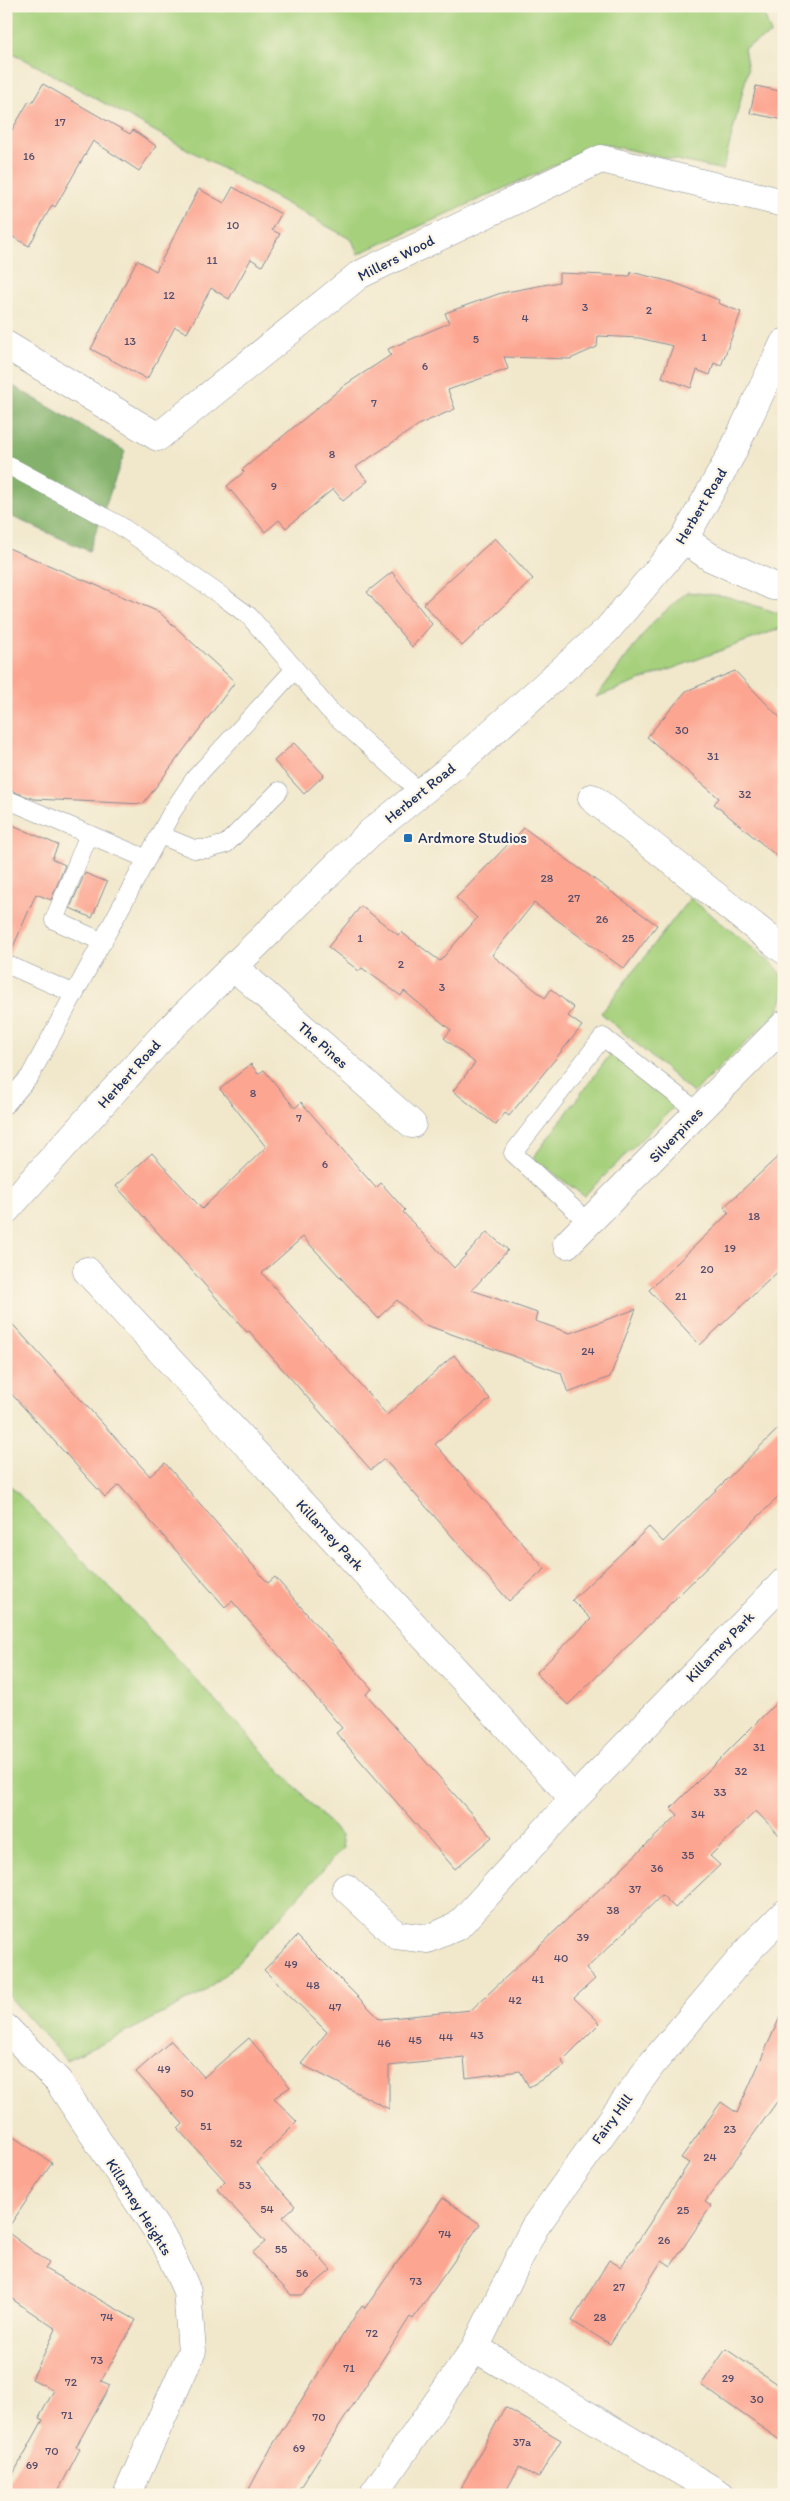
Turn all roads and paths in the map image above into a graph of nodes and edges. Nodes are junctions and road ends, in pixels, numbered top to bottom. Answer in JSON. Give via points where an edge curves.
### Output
{"nodes":[{"id":1,"x":784,"y":204,"type":"edge"},
{"id":2,"x":784,"y":343,"type":"edge"},
{"id":3,"x":6,"y":345,"type":"edge"},
{"id":4,"x":6,"y":464,"type":"edge"},
{"id":5,"x":684,"y":539,"type":"junction"},
{"id":6,"x":784,"y":587,"type":"edge"},
{"id":7,"x":295,"y":669,"type":"junction"},
{"id":8,"x":278,"y":791,"type":"dead end"},
{"id":9,"x":419,"y":793,"type":"junction"},
{"id":10,"x":592,"y":798,"type":"dead end"},
{"id":11,"x":6,"y":799,"type":"edge"},
{"id":12,"x":89,"y":834,"type":"junction"},
{"id":13,"x":160,"y":835,"type":"junction"},
{"id":14,"x":147,"y":859,"type":"junction"},
{"id":15,"x":103,"y":942,"type":"junction"},
{"id":16,"x":784,"y":950,"type":"edge"},
{"id":17,"x":6,"y":964,"type":"edge"},
{"id":18,"x":234,"y":967,"type":"junction"},
{"id":19,"x":75,"y":994,"type":"junction"},
{"id":20,"x":784,"y":1025,"type":"edge"},
{"id":21,"x":6,"y":1104,"type":"edge"},
{"id":22,"x":698,"y":1112,"type":"junction"},
{"id":23,"x":412,"y":1124,"type":"dead end"},
{"id":24,"x":6,"y":1210,"type":"edge"},
{"id":25,"x":589,"y":1223,"type":"junction"},
{"id":26,"x":567,"y":1244,"type":"dead end"},
{"id":27,"x":87,"y":1271,"type":"dead end"},
{"id":28,"x":784,"y":1582,"type":"edge"},
{"id":29,"x":574,"y":1799,"type":"junction"},
{"id":30,"x":346,"y":1888,"type":"dead end"},
{"id":31,"x":784,"y":1914,"type":"edge"},
{"id":32,"x":6,"y":2028,"type":"edge"},
{"id":33,"x":475,"y":2348,"type":"junction"},
{"id":34,"x":126,"y":2495,"type":"edge"},
{"id":35,"x":373,"y":2495,"type":"edge"},
{"id":36,"x":721,"y":2495,"type":"edge"}],
"edges":[{"from":1,"to":3,"type":"street","name":"Millers Wood","via":[[601,159],[359,275],[158,437]]},
{"from":2,"to":5,"type":"street","name":"Herbert Road","via":[[731,455]]},
{"from":4,"to":7,"type":"lane","via":[[119,525],[223,597],[249,616]]},
{"from":5,"to":6,"type":"street","via":[[710,556],[773,586]]},
{"from":5,"to":9,"type":"street","name":"Herbert Road","via":[[608,630],[460,761]]},
{"from":7,"to":9,"type":"lane","via":[[328,710]]},
{"from":7,"to":13,"type":"lane","via":[[195,778]]},
{"from":8,"to":13,"type":"lane","via":[[226,844],[194,849]]},
{"from":9,"to":18,"type":"street","name":"Herbert Road","via":[[370,833]]},
{"from":10,"to":16,"type":"street"},
{"from":11,"to":12,"type":"lane"},
{"from":12,"to":14,"type":"lane"},
{"from":12,"to":15,"type":"lane","via":[[54,920]]},
{"from":13,"to":14,"type":"lane"},
{"from":14,"to":15,"type":"lane"},
{"from":15,"to":19,"type":"lane"},
{"from":17,"to":19,"type":"lane"},
{"from":18,"to":23,"type":"street","name":"The Pines"},
{"from":18,"to":24,"type":"street","name":"Herbert Road","via":[[164,1035]]},
{"from":19,"to":21,"type":"lane","via":[[30,1076]]},
{"from":20,"to":22,"type":"street","name":"Silverpines"},
{"from":22,"to":25,"type":"street","name":"Silverpines"},
{"from":22,"to":25,"type":"lane","via":[[603,1037],[513,1153]]},
{"from":25,"to":26,"type":"street","name":"Silverpines"},
{"from":27,"to":29,"type":"street","name":"Killarney Park"},
{"from":28,"to":29,"type":"street","name":"Killarney Park"},
{"from":29,"to":30,"type":"street","name":"Killarney Park","via":[[458,1926],[428,1939],[396,1935]]},
{"from":31,"to":33,"type":"street","name":"Fairy Hill","via":[[750,1948],[651,2065],[534,2228]]},
{"from":32,"to":34,"type":"street","name":"Killarney Heights","via":[[58,2081],[165,2242],[186,2291],[192,2351]]},
{"from":33,"to":35,"type":"street","name":"Fairy Hill"},
{"from":33,"to":36,"type":"street"}]}
